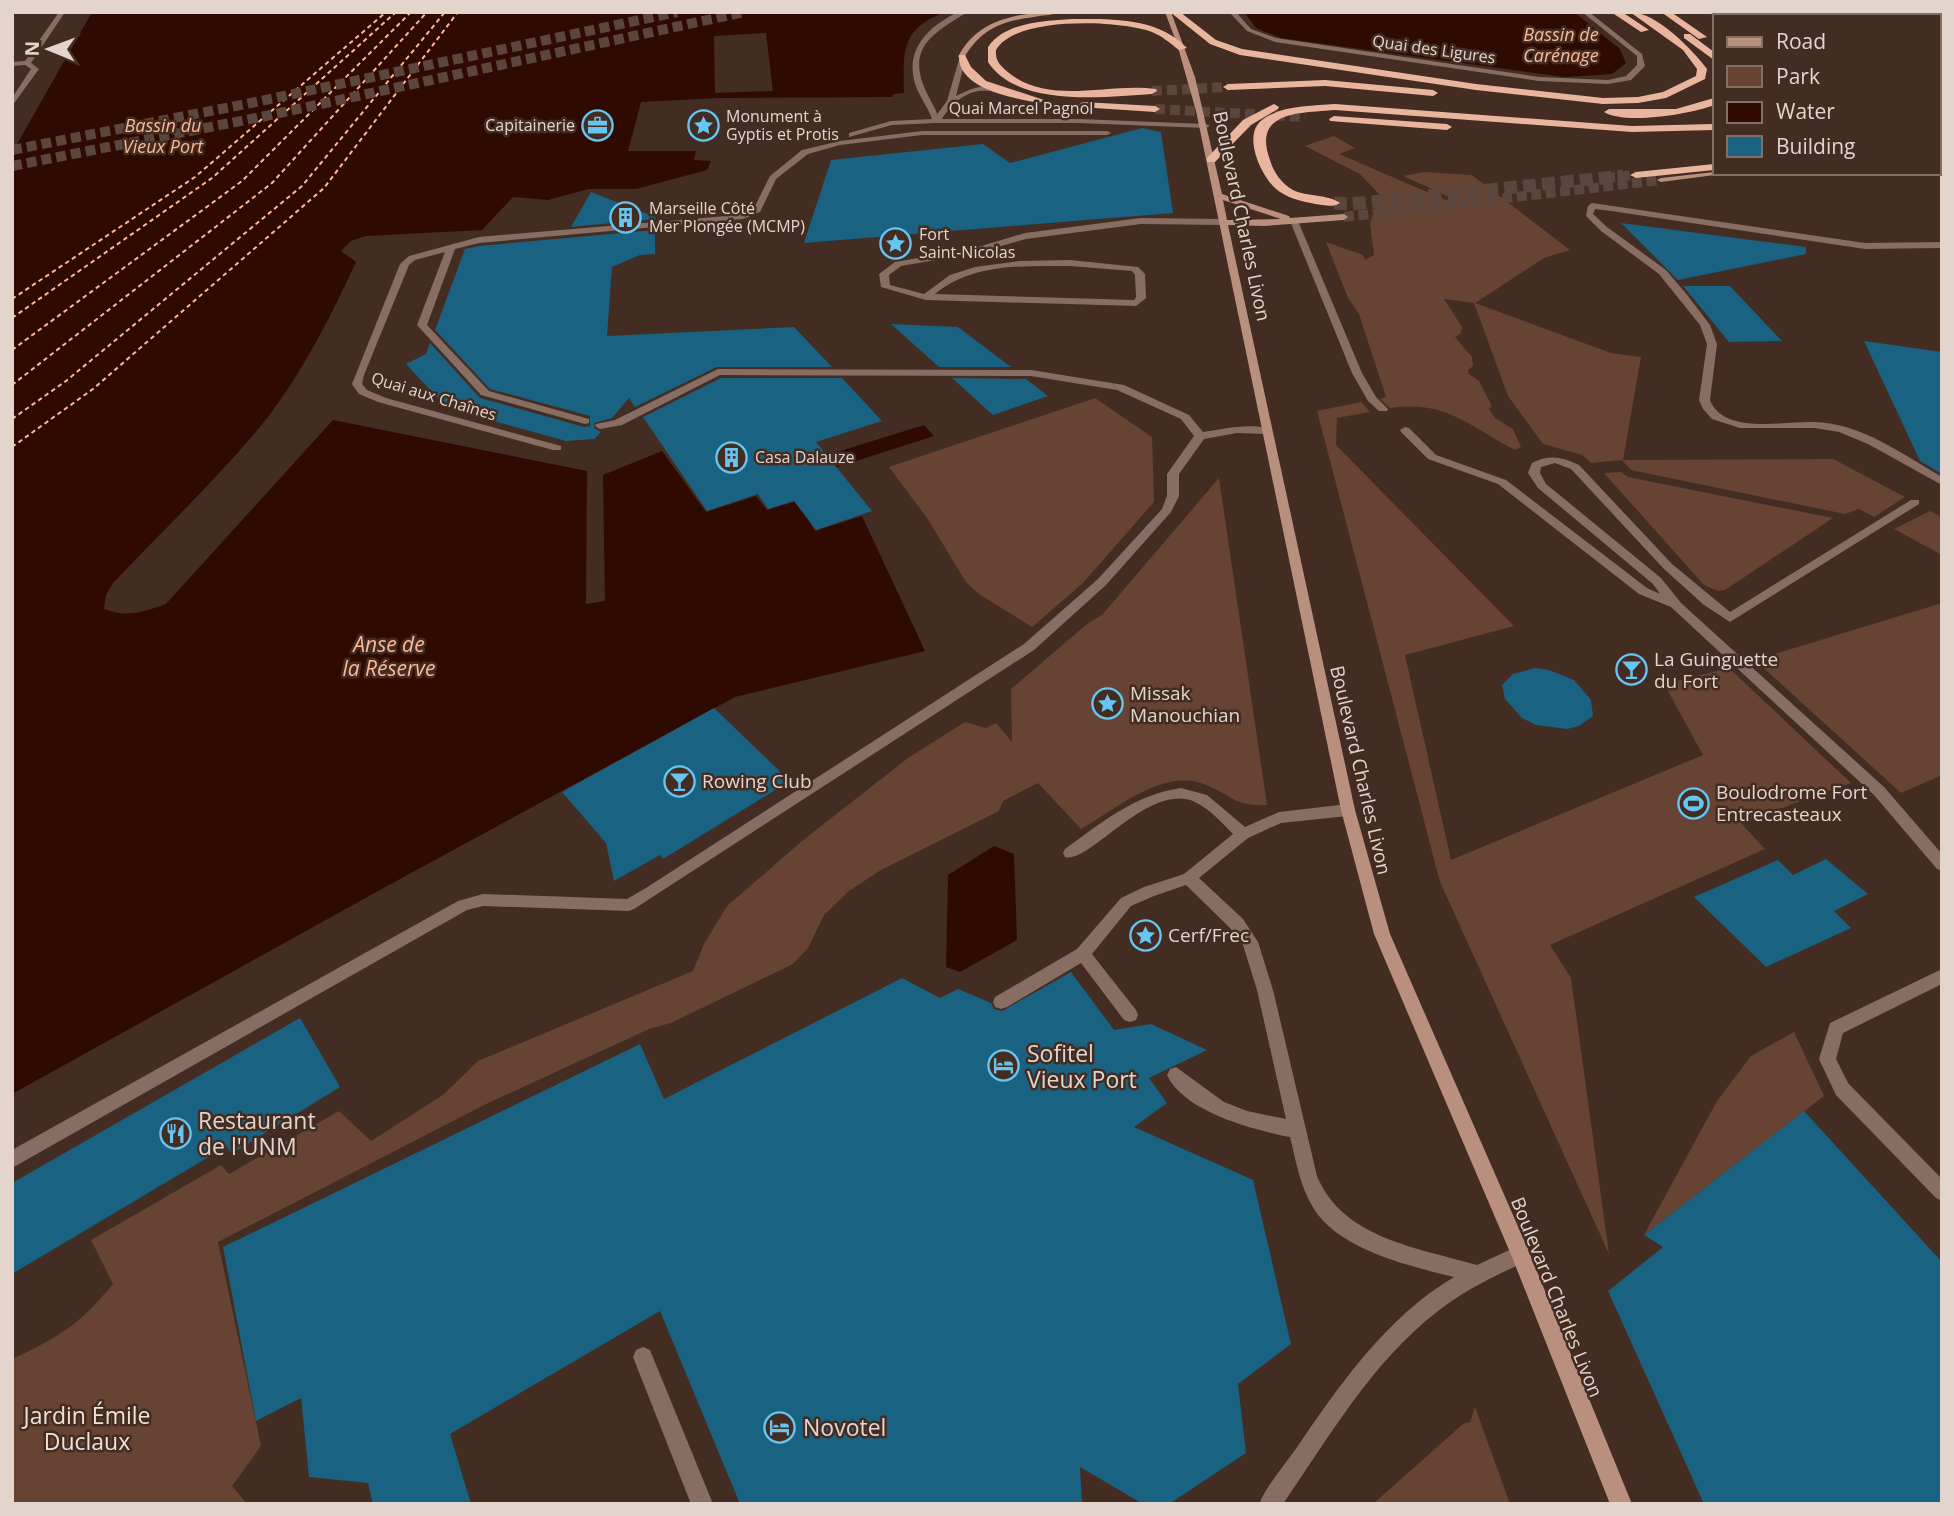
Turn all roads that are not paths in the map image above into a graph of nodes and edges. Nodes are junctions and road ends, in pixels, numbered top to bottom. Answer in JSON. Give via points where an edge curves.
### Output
{"nodes":[{"id":1,"x":62,"y":12,"type":"edge"},
{"id":2,"x":964,"y":12,"type":"edge"},
{"id":3,"x":1059,"y":12,"type":"edge"},
{"id":4,"x":1168,"y":12,"type":"edge"},
{"id":5,"x":1174,"y":12,"type":"edge"},
{"id":6,"x":1232,"y":12,"type":"edge"},
{"id":7,"x":1586,"y":12,"type":"edge"},
{"id":8,"x":1615,"y":12,"type":"edge"},
{"id":9,"x":1634,"y":12,"type":"edge"},
{"id":10,"x":1647,"y":12,"type":"edge"},
{"id":11,"x":1665,"y":12,"type":"edge"},
{"id":12,"x":1713,"y":45,"type":"edge"},
{"id":13,"x":1182,"y":48,"type":"junction"},
{"id":14,"x":1713,"y":56,"type":"edge"},
{"id":15,"x":962,"y":57,"type":"junction"},
{"id":16,"x":27,"y":63,"type":"junction"},
{"id":17,"x":12,"y":64,"type":"edge"},
{"id":18,"x":1228,"y":87,"type":"tunnel mouth"},
{"id":19,"x":1476,"y":87,"type":"junction"},
{"id":20,"x":998,"y":89,"type":"junction"},
{"id":21,"x":1680,"y":90,"type":"junction"},
{"id":22,"x":1152,"y":91,"type":"tunnel mouth"},
{"id":23,"x":951,"y":101,"type":"junction"},
{"id":24,"x":1713,"y":101,"type":"edge"},
{"id":25,"x":12,"y":104,"type":"edge"},
{"id":26,"x":1155,"y":109,"type":"tunnel mouth"},
{"id":27,"x":1606,"y":112,"type":"junction"},
{"id":28,"x":1466,"y":114,"type":"junction"},
{"id":29,"x":1304,"y":117,"type":"tunnel mouth"},
{"id":30,"x":936,"y":121,"type":"junction"},
{"id":31,"x":1206,"y":126,"type":"junction"},
{"id":32,"x":1713,"y":128,"type":"edge"},
{"id":33,"x":1713,"y":128,"type":"edge"},
{"id":34,"x":1107,"y":133,"type":"dead end"},
{"id":35,"x":840,"y":143,"type":"junction"},
{"id":36,"x":1212,"y":160,"type":"junction"},
{"id":37,"x":1713,"y":167,"type":"edge"},
{"id":38,"x":1713,"y":174,"type":"edge"},
{"id":39,"x":1636,"y":175,"type":"tunnel mouth"},
{"id":40,"x":1661,"y":180,"type":"tunnel mouth"},
{"id":41,"x":1217,"y":195,"type":"junction"},
{"id":42,"x":1334,"y":203,"type":"tunnel mouth"},
{"id":43,"x":1344,"y":217,"type":"tunnel mouth"},
{"id":44,"x":1294,"y":221,"type":"junction"},
{"id":45,"x":1222,"y":222,"type":"junction"},
{"id":46,"x":1942,"y":245,"type":"edge"},
{"id":47,"x":452,"y":246,"type":"junction"},
{"id":48,"x":926,"y":297,"type":"junction"},
{"id":49,"x":1383,"y":409,"type":"dead end"},
{"id":50,"x":585,"y":421,"type":"dead end"},
{"id":51,"x":600,"y":426,"type":"dead end"},
{"id":52,"x":1405,"y":430,"type":"dead end"},
{"id":53,"x":1268,"y":431,"type":"junction"},
{"id":54,"x":1200,"y":436,"type":"junction"},
{"id":55,"x":557,"y":448,"type":"dead end"},
{"id":56,"x":1938,"y":487,"type":"edge"},
{"id":57,"x":1915,"y":502,"type":"dead end"},
{"id":58,"x":1677,"y":606,"type":"junction"},
{"id":59,"x":1348,"y":810,"type":"junction"},
{"id":60,"x":1243,"y":834,"type":"junction"},
{"id":61,"x":1070,"y":853,"type":"dead end"},
{"id":62,"x":1941,"y":862,"type":"edge"},
{"id":63,"x":1189,"y":878,"type":"junction"},
{"id":64,"x":1083,"y":954,"type":"junction"},
{"id":65,"x":1942,"y":976,"type":"edge"},
{"id":66,"x":1002,"y":1002,"type":"dead end"},
{"id":67,"x":1130,"y":1015,"type":"dead end"},
{"id":68,"x":1176,"y":1075,"type":"dead end"},
{"id":69,"x":1298,"y":1130,"type":"junction"},
{"id":70,"x":12,"y":1160,"type":"edge"},
{"id":71,"x":1942,"y":1192,"type":"edge"},
{"id":72,"x":1520,"y":1254,"type":"junction"},
{"id":73,"x":1476,"y":1274,"type":"junction"},
{"id":74,"x":643,"y":1357,"type":"dead end"},
{"id":75,"x":702,"y":1504,"type":"edge"},
{"id":76,"x":1270,"y":1504,"type":"edge"},
{"id":77,"x":1621,"y":1504,"type":"edge"}],
"edges":[{"from":1,"to":16,"type":"street"},
{"from":2,"to":30,"type":"street","via":[[926,35],[916,54],[919,84],[933,106]]},
{"from":3,"to":15,"type":"main road","via":[[995,25],[973,39]]},
{"from":4,"to":13,"type":"main road","name":"Boulevard Charles Livon"},
{"from":5,"to":19,"type":"highway","via":[[1213,42],[1240,52]]},
{"from":6,"to":7,"type":"street","name":"Quai des Ligures","via":[[1255,33],[1304,45],[1577,82],[1619,80],[1634,74],[1641,66],[1640,55]]},
{"from":8,"to":21,"type":"highway","via":[[1686,63],[1688,79]]},
{"from":9,"to":21,"type":"highway","via":[[1697,59],[1701,77]]},
{"from":10,"to":14,"type":"highway"},
{"from":11,"to":12,"type":"highway"},
{"from":13,"to":22,"type":"highway","via":[[1154,29],[1070,22],[1007,35],[990,53],[1000,72],[1037,88],[1079,93]]},
{"from":13,"to":31,"type":"main road","name":"Boulevard Charles Livon"},
{"from":15,"to":20,"type":"highway","via":[[969,73]]},
{"from":15,"to":23,"type":"street"},
{"from":16,"to":17,"type":"street"},
{"from":16,"to":25,"type":"street","via":[[35,69]]},
{"from":18,"to":27,"type":"highway","via":[[1341,83]]},
{"from":19,"to":21,"type":"highway","via":[[1603,101],[1647,99]]},
{"from":19,"to":27,"type":"highway"},
{"from":20,"to":23,"type":"street","via":[[966,92]]},
{"from":20,"to":26,"type":"highway","via":[[1045,101]]},
{"from":23,"to":30,"type":"street"},
{"from":24,"to":27,"type":"highway","via":[[1673,112]]},
{"from":28,"to":32,"type":"highway","via":[[1632,129]]},
{"from":28,"to":36,"type":"highway","via":[[1349,101],[1287,104],[1257,114]]},
{"from":28,"to":42,"type":"highway","via":[[1321,107],[1285,113],[1266,122],[1258,141],[1269,178],[1291,193]]},
{"from":29,"to":33,"type":"highway","via":[[1630,138],[1677,138]]},
{"from":30,"to":31,"type":"street","name":"Quai Marcel Pagnol"},
{"from":30,"to":35,"type":"street","name":"Quai Marcel Pagnol","via":[[891,123],[845,137]]},
{"from":31,"to":36,"type":"main road","name":"Boulevard Charles Livon"},
{"from":34,"to":35,"type":"street","name":"Quai Marcel Pagnol","via":[[922,133]]},
{"from":35,"to":47,"type":"street","name":"Quai Marcel Pagnol","via":[[805,152],[773,178],[757,210],[740,217]]},
{"from":36,"to":41,"type":"main road","name":"Boulevard Charles Livon"},
{"from":37,"to":39,"type":"highway"},
{"from":38,"to":40,"type":"main road"},
{"from":41,"to":44,"type":"main road"},
{"from":41,"to":45,"type":"main road","name":"Boulevard Charles Livon"},
{"from":43,"to":44,"type":"main road"},
{"from":44,"to":45,"type":"main road"},
{"from":44,"to":49,"type":"street","via":[[1357,373]]},
{"from":45,"to":48,"type":"street","via":[[1141,220],[1025,236],[898,264],[884,274],[886,287]]},
{"from":45,"to":53,"type":"main road","name":"Boulevard Charles Livon"},
{"from":46,"to":56,"type":"street","via":[[1865,246],[1592,206],[1588,214],[1657,266],[1709,334],[1713,358],[1702,395],[1707,410],[1737,424],[1826,426],[1856,434]]},
{"from":47,"to":50,"type":"street","via":[[422,326],[485,393]]},
{"from":47,"to":55,"type":"street","name":"Quai aux Chaînes","via":[[416,256],[405,264],[357,384],[363,392],[382,400]]},
{"from":48,"to":48,"type":"street","via":[[1136,303],[1141,298],[1140,274],[1124,267],[1010,265],[958,275]]},
{"from":51,"to":54,"type":"street","via":[[618,423],[718,372],[1031,373],[1120,387],[1185,417]]},
{"from":52,"to":58,"type":"street","via":[[1432,457],[1502,482],[1643,591]]},
{"from":53,"to":54,"type":"street"},
{"from":53,"to":59,"type":"main road","name":"Boulevard Charles Livon"},
{"from":54,"to":70,"type":"street","via":[[1173,474],[1172,502],[1167,510],[1060,622],[993,672],[651,892],[629,905],[483,900],[463,905]]},
{"from":57,"to":58,"type":"street","via":[[1730,618],[1680,576],[1575,467],[1556,459],[1536,465],[1534,473],[1542,486],[1657,581]]},
{"from":58,"to":62,"type":"street","via":[[1879,791]]},
{"from":59,"to":60,"type":"street","via":[[1279,818]]},
{"from":59,"to":72,"type":"main road","name":"Boulevard Charles Livon","via":[[1382,934]]},
{"from":60,"to":61,"type":"street","via":[[1198,796],[1181,792],[1143,804]]},
{"from":60,"to":63,"type":"street"},
{"from":63,"to":64,"type":"street","via":[[1126,902]]},
{"from":63,"to":69,"type":"street","via":[[1250,942]]},
{"from":64,"to":66,"type":"street"},
{"from":64,"to":67,"type":"street"},
{"from":65,"to":71,"type":"street","via":[[1836,1028],[1827,1059],[1842,1089]]},
{"from":68,"to":69,"type":"street","via":[[1196,1095],[1225,1112]]},
{"from":69,"to":73,"type":"street","via":[[1308,1176],[1327,1212],[1360,1236]]},
{"from":72,"to":73,"type":"street"},
{"from":72,"to":77,"type":"main road","name":"Boulevard Charles Livon"},
{"from":73,"to":76,"type":"street","via":[[1419,1313],[1393,1341]]},
{"from":74,"to":75,"type":"street"}]}
